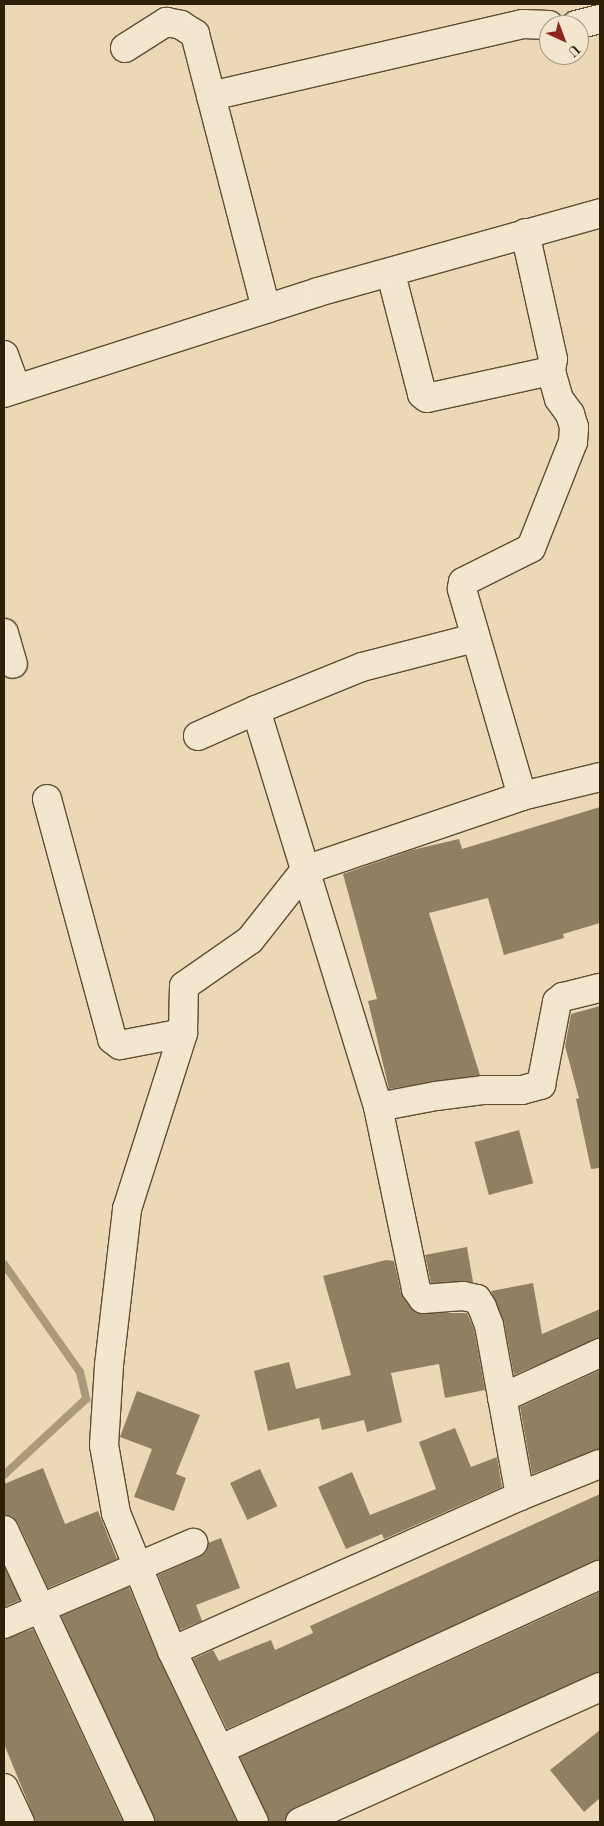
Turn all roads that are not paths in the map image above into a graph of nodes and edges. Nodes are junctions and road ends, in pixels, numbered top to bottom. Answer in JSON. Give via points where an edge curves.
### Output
{"nodes":[{"id":1,"x":539,"y":25,"type":"edge"},
{"id":2,"x":124,"y":48,"type":"dead end"},
{"id":3,"x":211,"y":96,"type":"junction"},
{"id":4,"x":600,"y":213,"type":"edge"},
{"id":5,"x":525,"y":233,"type":"junction"},
{"id":6,"x":391,"y":274,"type":"junction"},
{"id":7,"x":266,"y":309,"type":"junction"},
{"id":8,"x":4,"y":355,"type":"edge"},
{"id":9,"x":551,"y":371,"type":"junction"},
{"id":10,"x":10,"y":390,"type":"edge"},
{"id":11,"x":4,"y":633,"type":"edge"},
{"id":12,"x":474,"y":638,"type":"junction"},
{"id":13,"x":13,"y":664,"type":"dead end"},
{"id":14,"x":256,"y":710,"type":"junction"},
{"id":15,"x":198,"y":736,"type":"dead end"},
{"id":16,"x":600,"y":777,"type":"edge"},
{"id":17,"x":522,"y":796,"type":"junction"},
{"id":18,"x":48,"y":799,"type":"dead end"},
{"id":19,"x":305,"y":870,"type":"junction"},
{"id":20,"x":600,"y":988,"type":"edge"},
{"id":21,"x":183,"y":1032,"type":"junction"},
{"id":22,"x":378,"y":1107,"type":"junction"},
{"id":23,"x":600,"y":1353,"type":"edge"},
{"id":24,"x":502,"y":1398,"type":"junction"},
{"id":25,"x":600,"y":1464,"type":"edge"},
{"id":26,"x":520,"y":1496,"type":"junction"},
{"id":27,"x":4,"y":1530,"type":"edge"},
{"id":28,"x":193,"y":1544,"type":"dead end"},
{"id":29,"x":139,"y":1567,"type":"junction"},
{"id":30,"x":600,"y":1575,"type":"edge"},
{"id":31,"x":38,"y":1609,"type":"junction"},
{"id":32,"x":4,"y":1624,"type":"edge"},
{"id":33,"x":172,"y":1651,"type":"junction"},
{"id":34,"x":600,"y":1687,"type":"edge"},
{"id":35,"x":221,"y":1750,"type":"junction"},
{"id":36,"x":4,"y":1788,"type":"edge"},
{"id":37,"x":20,"y":1822,"type":"edge"},
{"id":38,"x":140,"y":1822,"type":"edge"},
{"id":39,"x":254,"y":1822,"type":"edge"},
{"id":40,"x":300,"y":1822,"type":"edge"}],
"edges":[{"from":1,"to":3,"type":"street","via":[[523,24]]},
{"from":2,"to":3,"type":"street","via":[[166,22],[181,25],[195,34]]},
{"from":3,"to":7,"type":"street"},
{"from":4,"to":5,"type":"street"},
{"from":5,"to":6,"type":"street"},
{"from":5,"to":9,"type":"street","via":[[553,359]]},
{"from":6,"to":7,"type":"street"},
{"from":6,"to":9,"type":"street","via":[[422,394],[427,398]]},
{"from":7,"to":10,"type":"street"},
{"from":8,"to":10,"type":"street"},
{"from":9,"to":12,"type":"street","via":[[559,399],[570,414],[574,427],[573,442],[531,548],[463,582],[463,598]]},
{"from":11,"to":13,"type":"street"},
{"from":12,"to":14,"type":"street","via":[[362,667]]},
{"from":12,"to":17,"type":"street"},
{"from":14,"to":15,"type":"street"},
{"from":14,"to":19,"type":"street"},
{"from":16,"to":17,"type":"street"},
{"from":17,"to":19,"type":"street"},
{"from":18,"to":21,"type":"street","via":[[112,1039],[120,1045]]},
{"from":19,"to":21,"type":"street","via":[[250,940],[184,986]]},
{"from":19,"to":22,"type":"street"},
{"from":20,"to":22,"type":"street","via":[[563,997],[557,1002],[541,1085],[522,1090],[446,1095]]},
{"from":21,"to":29,"type":"street","via":[[127,1209],[109,1365],[104,1445],[116,1513]]},
{"from":22,"to":24,"type":"street","via":[[416,1289],[423,1299],[456,1296],[477,1299],[489,1325]]},
{"from":23,"to":24,"type":"street"},
{"from":24,"to":26,"type":"street"},
{"from":25,"to":26,"type":"street"},
{"from":26,"to":33,"type":"street"},
{"from":27,"to":31,"type":"street"},
{"from":28,"to":29,"type":"street"},
{"from":29,"to":31,"type":"street"},
{"from":29,"to":33,"type":"street"},
{"from":30,"to":35,"type":"street"},
{"from":31,"to":32,"type":"street"},
{"from":31,"to":38,"type":"street"},
{"from":33,"to":35,"type":"street"},
{"from":34,"to":40,"type":"street"},
{"from":35,"to":39,"type":"street"},
{"from":36,"to":37,"type":"street"}]}
